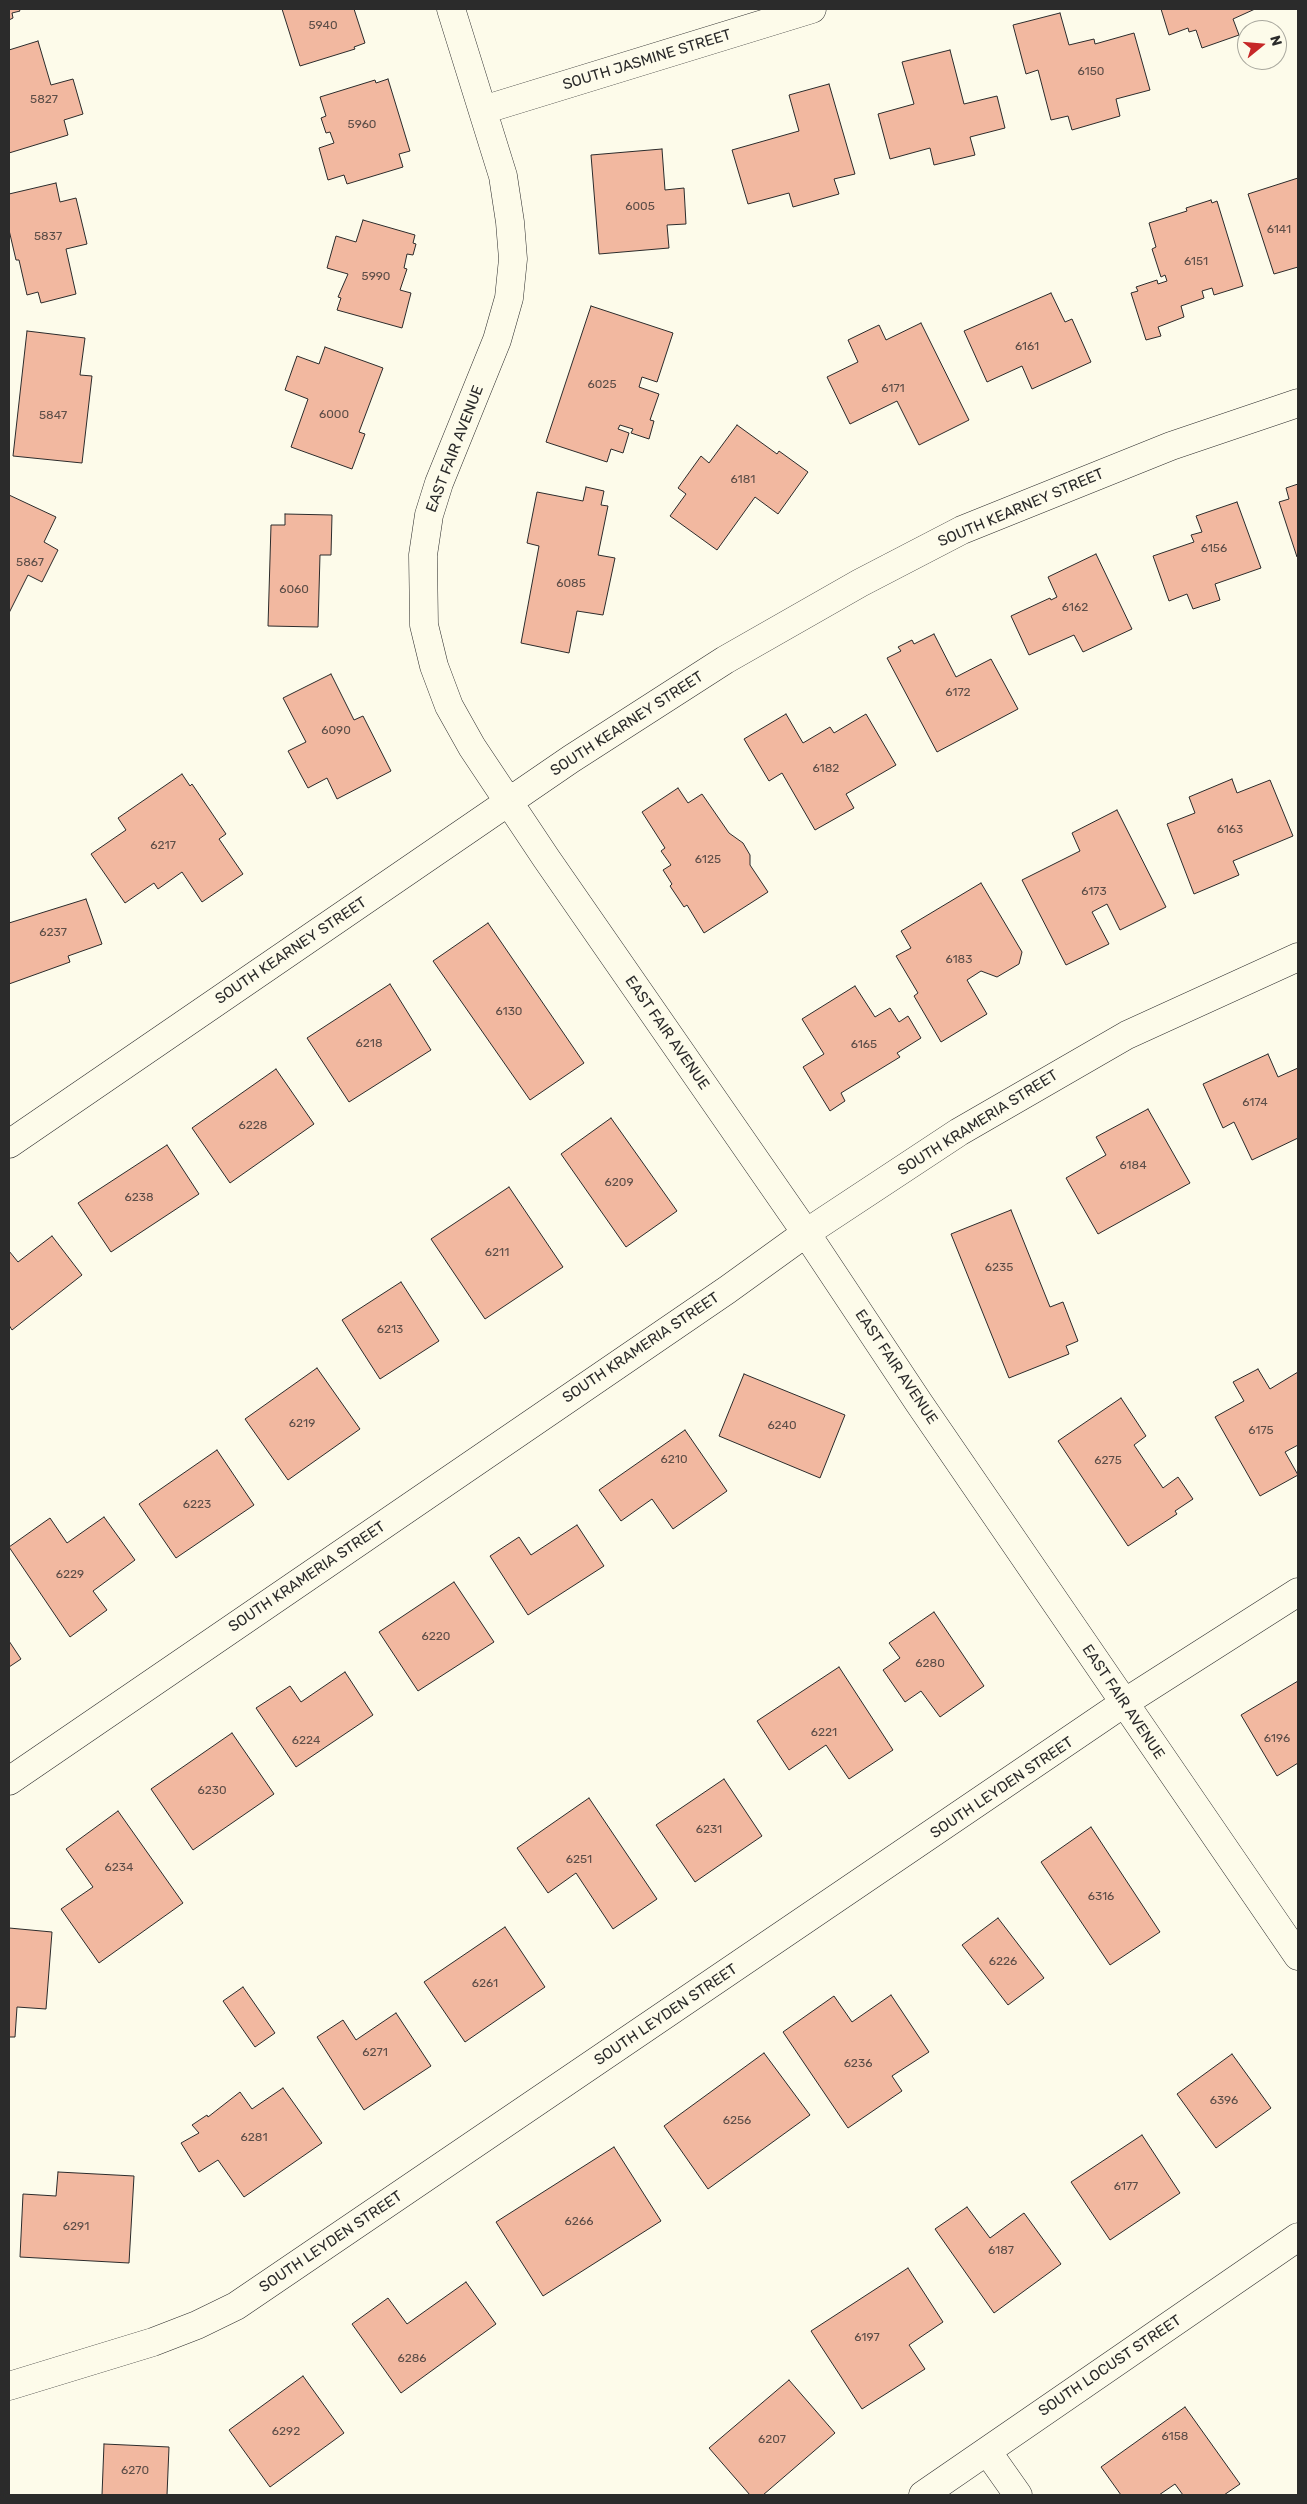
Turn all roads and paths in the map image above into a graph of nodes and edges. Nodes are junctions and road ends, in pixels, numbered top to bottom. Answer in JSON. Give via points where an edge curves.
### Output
{"nodes":[{"id":1,"x":452,"y":9,"type":"edge"},
{"id":2,"x":812,"y":9,"type":"edge"},
{"id":3,"x":483,"y":110,"type":"junction"},
{"id":4,"x":1298,"y":403,"type":"edge"},
{"id":5,"x":509,"y":802,"type":"junction"},
{"id":6,"x":1298,"y":958,"type":"edge"},
{"id":7,"x":9,"y":1144,"type":"edge"},
{"id":8,"x":806,"y":1233,"type":"junction"},
{"id":9,"x":1298,"y":1592,"type":"edge"},
{"id":10,"x":1124,"y":1704,"type":"junction"},
{"id":11,"x":9,"y":1781,"type":"edge"},
{"id":12,"x":1298,"y":1956,"type":"edge"},
{"id":13,"x":1298,"y":2237,"type":"edge"},
{"id":14,"x":9,"y":2386,"type":"edge"},
{"id":15,"x":986,"y":2451,"type":"junction"},
{"id":16,"x":923,"y":2495,"type":"edge"},
{"id":17,"x":1018,"y":2495,"type":"edge"}],
"edges":[{"from":1,"to":3,"type":"street","name":"EAST FAIR AVENUE"},
{"from":2,"to":3,"type":"street","name":"SOUTH JASMINE STREET"},
{"from":3,"to":5,"type":"street","name":"EAST FAIR AVENUE","via":[[502,176],[510,222],[512,259],[508,298],[497,340],[431,507],[422,555],[422,590],[424,625],[434,666],[449,706]]},
{"from":4,"to":5,"type":"street","name":"SOUTH KEARNEY STREET","via":[[1171,446],[962,530],[860,583],[725,660]]},
{"from":5,"to":7,"type":"street","name":"SOUTH KEARNEY STREET"},
{"from":5,"to":8,"type":"street","name":"EAST FAIR AVENUE"},
{"from":6,"to":8,"type":"street","name":"SOUTH KRAMERIA STREET","via":[[1143,1027],[1052,1076],[959,1132]]},
{"from":8,"to":10,"type":"street","name":"EAST FAIR AVENUE"},
{"from":8,"to":11,"type":"street","name":"SOUTH KRAMERIA STREET"},
{"from":9,"to":10,"type":"street","name":"SOUTH LEYDEN STREET"},
{"from":10,"to":12,"type":"street","name":"EAST FAIR AVENUE"},
{"from":10,"to":14,"type":"street","name":"SOUTH LEYDEN STREET","via":[[236,2306],[153,2342]]},
{"from":13,"to":15,"type":"street","name":"SOUTH LOCUST STREET"},
{"from":15,"to":16,"type":"street","name":"SOUTH LOCUST STREET"},
{"from":15,"to":17,"type":"street"}]}
